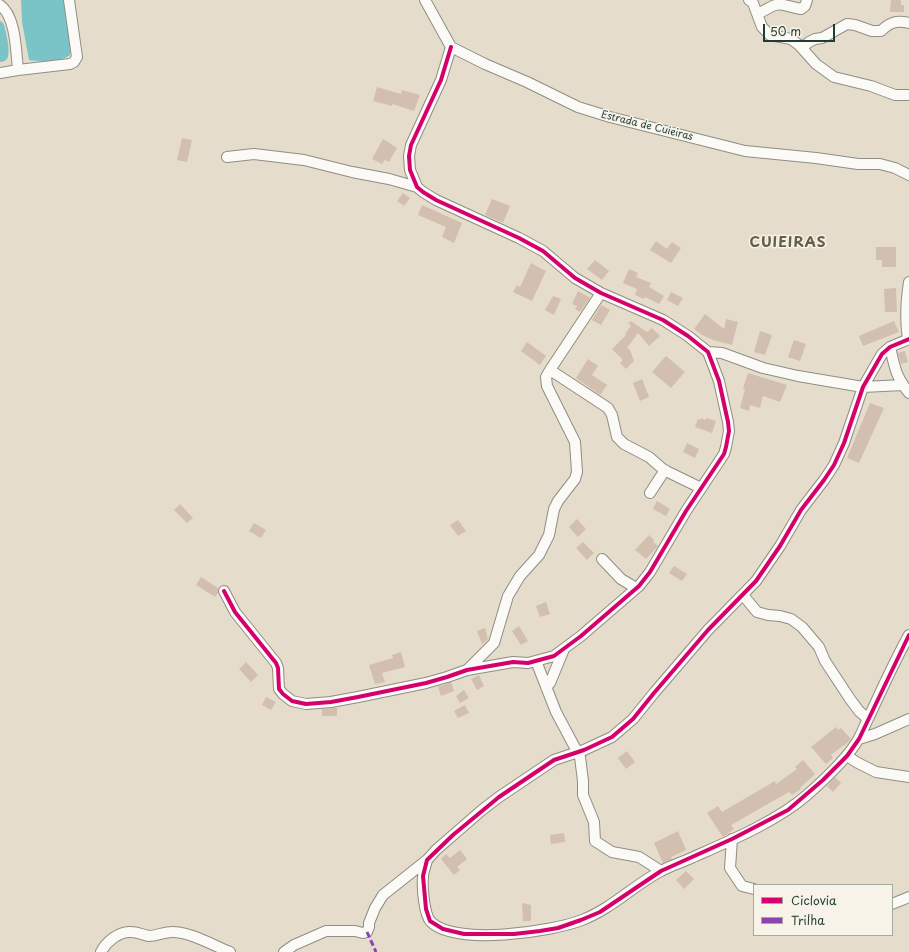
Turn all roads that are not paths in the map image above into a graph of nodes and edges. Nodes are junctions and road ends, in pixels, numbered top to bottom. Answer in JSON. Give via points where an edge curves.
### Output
{"nodes":[{"id":1,"x":69,"y":0,"type":"edge"},
{"id":2,"x":425,"y":0,"type":"edge"},
{"id":3,"x":749,"y":0,"type":"edge"},
{"id":4,"x":807,"y":0,"type":"edge"},
{"id":5,"x":2,"y":4,"type":"edge"},
{"id":6,"x":758,"y":14,"type":"junction"},
{"id":7,"x":909,"y":23,"type":"edge"},
{"id":8,"x":451,"y":47,"type":"junction"},
{"id":9,"x":802,"y":48,"type":"junction"},
{"id":10,"x":18,"y":70,"type":"junction"},
{"id":11,"x":0,"y":73,"type":"edge"},
{"id":12,"x":909,"y":95,"type":"edge"},
{"id":13,"x":227,"y":157,"type":"dead end"},
{"id":14,"x":908,"y":176,"type":"edge"},
{"id":15,"x":417,"y":187,"type":"junction"},
{"id":16,"x":909,"y":282,"type":"edge"},
{"id":17,"x":601,"y":293,"type":"junction"},
{"id":18,"x":909,"y":339,"type":"edge"},
{"id":19,"x":890,"y":347,"type":"junction"},
{"id":20,"x":708,"y":352,"type":"junction"},
{"id":21,"x":550,"y":370,"type":"junction"},
{"id":22,"x":863,"y":387,"type":"junction"},
{"id":23,"x":906,"y":389,"type":"edge"},
{"id":24,"x":665,"y":470,"type":"junction"},
{"id":25,"x":701,"y":488,"type":"junction"},
{"id":26,"x":650,"y":493,"type":"dead end"},
{"id":27,"x":602,"y":559,"type":"dead end"},
{"id":28,"x":636,"y":588,"type":"junction"},
{"id":29,"x":224,"y":591,"type":"dead end"},
{"id":30,"x":743,"y":595,"type":"junction"},
{"id":31,"x":909,"y":635,"type":"edge"},
{"id":32,"x":564,"y":648,"type":"junction"},
{"id":33,"x":536,"y":661,"type":"junction"},
{"id":34,"x":467,"y":670,"type":"junction"},
{"id":35,"x":546,"y":687,"type":"junction"},
{"id":36,"x":868,"y":719,"type":"junction"},
{"id":37,"x":909,"y":719,"type":"edge"},
{"id":38,"x":859,"y":738,"type":"junction"},
{"id":39,"x":577,"y":752,"type":"junction"},
{"id":40,"x":847,"y":756,"type":"junction"},
{"id":41,"x":909,"y":777,"type":"edge"},
{"id":42,"x":732,"y":839,"type":"junction"},
{"id":43,"x":427,"y":860,"type":"junction"},
{"id":44,"x":661,"y":871,"type":"junction"},
{"id":45,"x":753,"y":889,"type":"edge"},
{"id":46,"x":909,"y":897,"type":"edge"},
{"id":47,"x":893,"y":904,"type":"edge"},
{"id":48,"x":101,"y":952,"type":"edge"},
{"id":49,"x":230,"y":952,"type":"edge"},
{"id":50,"x":284,"y":952,"type":"edge"}],
"edges":[{"from":1,"to":10,"type":"street","via":[[77,56],[74,62]]},
{"from":2,"to":8,"type":"street"},
{"from":3,"to":6,"type":"street"},
{"from":4,"to":6,"type":"street","via":[[801,9],[777,2]]},
{"from":5,"to":10,"type":"street","via":[[13,25]]},
{"from":6,"to":9,"type":"street","via":[[762,27],[770,35],[791,40]]},
{"from":7,"to":9,"type":"street","via":[[895,22],[881,31],[847,24]]},
{"from":8,"to":14,"type":"street","name":"Estrada de Cuieiras","via":[[578,107],[610,118],[745,151],[858,164],[880,164],[895,168]]},
{"from":8,"to":15,"type":"street","via":[[441,80],[408,156]]},
{"from":9,"to":12,"type":"street","via":[[816,64],[834,77],[895,94]]},
{"from":10,"to":11,"type":"street"},
{"from":13,"to":15,"type":"street","via":[[254,154],[304,160]]},
{"from":15,"to":17,"type":"street","via":[[436,200],[543,251],[575,278]]},
{"from":16,"to":18,"type":"street","via":[[906,320]]},
{"from":17,"to":20,"type":"street","via":[[663,320]]},
{"from":17,"to":21,"type":"street"},
{"from":18,"to":19,"type":"street"},
{"from":19,"to":22,"type":"street","via":[[882,354]]},
{"from":19,"to":23,"type":"street","via":[[896,375]]},
{"from":20,"to":22,"type":"street","via":[[722,353],[763,368],[798,376]]},
{"from":20,"to":25,"type":"street","via":[[719,381],[729,431],[724,454]]},
{"from":21,"to":24,"type":"street","via":[[608,408],[617,437],[624,444],[650,457]]},
{"from":21,"to":34,"type":"street","via":[[546,377],[547,386],[575,442],[577,472],[554,509],[550,535],[539,555],[520,576],[508,596],[494,643]]},
{"from":22,"to":23,"type":"street"},
{"from":22,"to":30,"type":"street","via":[[834,466],[801,510],[768,566]]},
{"from":24,"to":25,"type":"street"},
{"from":24,"to":26,"type":"street"},
{"from":25,"to":28,"type":"street","via":[[650,572]]},
{"from":27,"to":28,"type":"street","via":[[621,579]]},
{"from":28,"to":32,"type":"street"},
{"from":29,"to":34,"type":"street","via":[[235,612],[276,663],[279,689],[292,701],[306,704],[331,702],[426,683]]},
{"from":30,"to":36,"type":"street","via":[[757,612],[791,619],[802,627],[819,647],[850,700]]},
{"from":30,"to":39,"type":"street","via":[[708,630],[633,719],[612,737]]},
{"from":31,"to":36,"type":"street"},
{"from":32,"to":33,"type":"street","via":[[554,656]]},
{"from":32,"to":35,"type":"street"},
{"from":33,"to":34,"type":"street"},
{"from":33,"to":35,"type":"street"},
{"from":35,"to":39,"type":"street"},
{"from":36,"to":38,"type":"street"},
{"from":37,"to":38,"type":"street"},
{"from":38,"to":40,"type":"street"},
{"from":39,"to":43,"type":"street","via":[[554,760],[499,797]]},
{"from":39,"to":44,"type":"street","via":[[582,765],[583,795],[594,822],[595,841],[612,852],[639,857]]},
{"from":40,"to":41,"type":"street","via":[[876,772]]},
{"from":40,"to":42,"type":"street","via":[[788,810]]},
{"from":42,"to":44,"type":"street"},
{"from":42,"to":45,"type":"street","via":[[730,868],[742,886]]},
{"from":43,"to":44,"type":"street","via":[[423,876],[426,909],[430,921],[443,929],[464,934],[514,934],[558,928],[600,912]]},
{"from":43,"to":50,"type":"street","via":[[383,894],[367,932],[326,931]]},
{"from":46,"to":47,"type":"street"},
{"from":48,"to":49,"type":"street","via":[[111,940],[125,933],[150,936],[173,932],[192,936]]}]}
